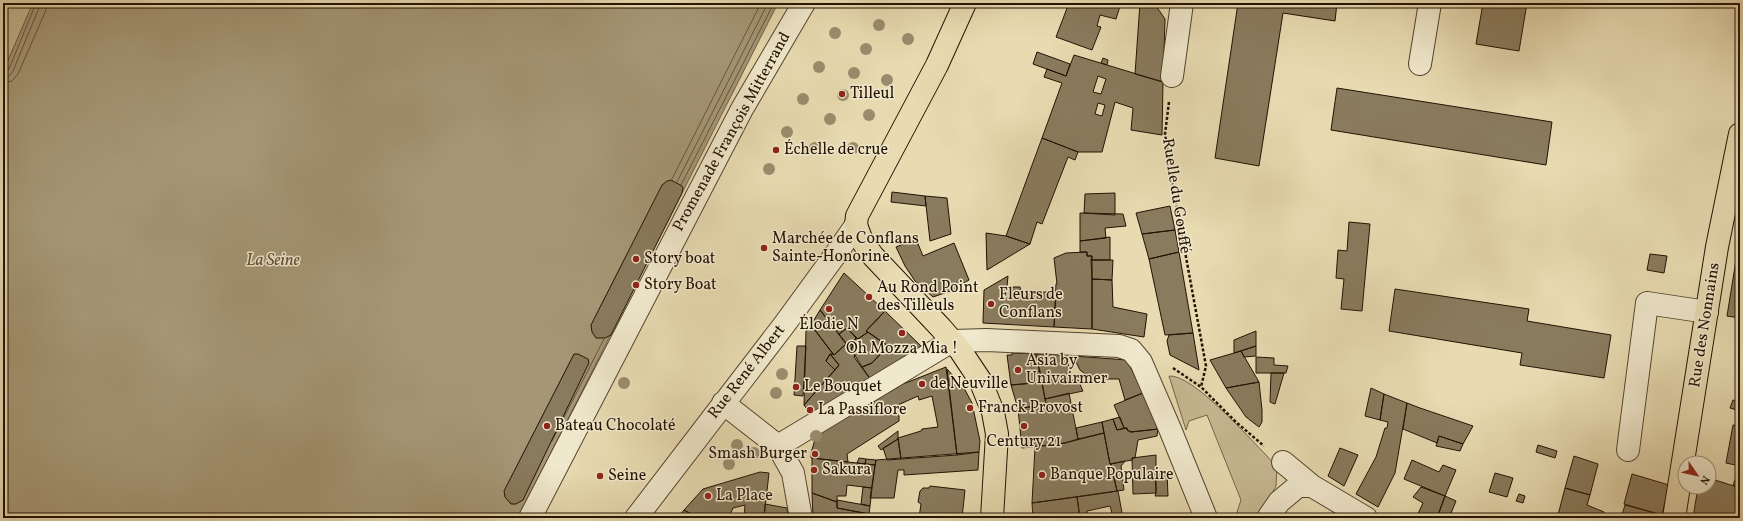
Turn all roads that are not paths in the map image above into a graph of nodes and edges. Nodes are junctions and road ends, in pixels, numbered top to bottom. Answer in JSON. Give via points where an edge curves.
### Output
{"nodes":[{"id":1,"x":804,"y":3,"type":"edge"},
{"id":2,"x":965,"y":3,"type":"edge"},
{"id":3,"x":1182,"y":3,"type":"edge"},
{"id":4,"x":1430,"y":3,"type":"edge"},
{"id":5,"x":1420,"y":64,"type":"dead end"},
{"id":6,"x":1172,"y":76,"type":"road end"},
{"id":7,"x":1740,"y":134,"type":"edge"},
{"id":8,"x":856,"y":224,"type":"junction"},
{"id":9,"x":1707,"y":312,"type":"junction"},
{"id":10,"x":952,"y":341,"type":"junction"},
{"id":11,"x":723,"y":403,"type":"junction"},
{"id":12,"x":778,"y":446,"type":"junction"},
{"id":13,"x":1628,"y":450,"type":"dead end"},
{"id":14,"x":1283,"y":462,"type":"road end"},
{"id":15,"x":1312,"y":486,"type":"junction"},
{"id":16,"x":530,"y":518,"type":"edge"},
{"id":17,"x":636,"y":518,"type":"edge"},
{"id":18,"x":801,"y":518,"type":"edge"},
{"id":19,"x":992,"y":518,"type":"edge"},
{"id":20,"x":1206,"y":518,"type":"edge"},
{"id":21,"x":1268,"y":518,"type":"edge"},
{"id":22,"x":1366,"y":518,"type":"edge"},
{"id":23,"x":1674,"y":518,"type":"edge"}],
"edges":[{"from":1,"to":16,"type":"street","name":"Promenade François Mitterrand","via":[[742,109]]},
{"from":2,"to":8,"type":"main road","via":[[937,65],[857,216]]},
{"from":3,"to":6,"type":"street"},
{"from":4,"to":5,"type":"street"},
{"from":7,"to":9,"type":"main road","name":"Rue des Nonnains","via":[[1717,247]]},
{"from":8,"to":10,"type":"main road","via":[[862,241],[872,256]]},
{"from":8,"to":11,"type":"street","name":"Rue René Albert","via":[[784,325]]},
{"from":9,"to":13,"type":"street","via":[[1647,303]]},
{"from":9,"to":23,"type":"main road","name":"Rue des Nonnains"},
{"from":10,"to":12,"type":"street"},
{"from":10,"to":19,"type":"main road","via":[[980,380],[994,412],[997,434]]},
{"from":10,"to":20,"type":"street","via":[[988,340],[1119,346],[1132,350],[1147,375]]},
{"from":11,"to":12,"type":"street"},
{"from":11,"to":17,"type":"street","name":"Rue René Albert"},
{"from":12,"to":18,"type":"street","via":[[793,473]]},
{"from":14,"to":15,"type":"street"},
{"from":15,"to":21,"type":"street","via":[[1298,486],[1279,502]]},
{"from":15,"to":22,"type":"street"}]}
